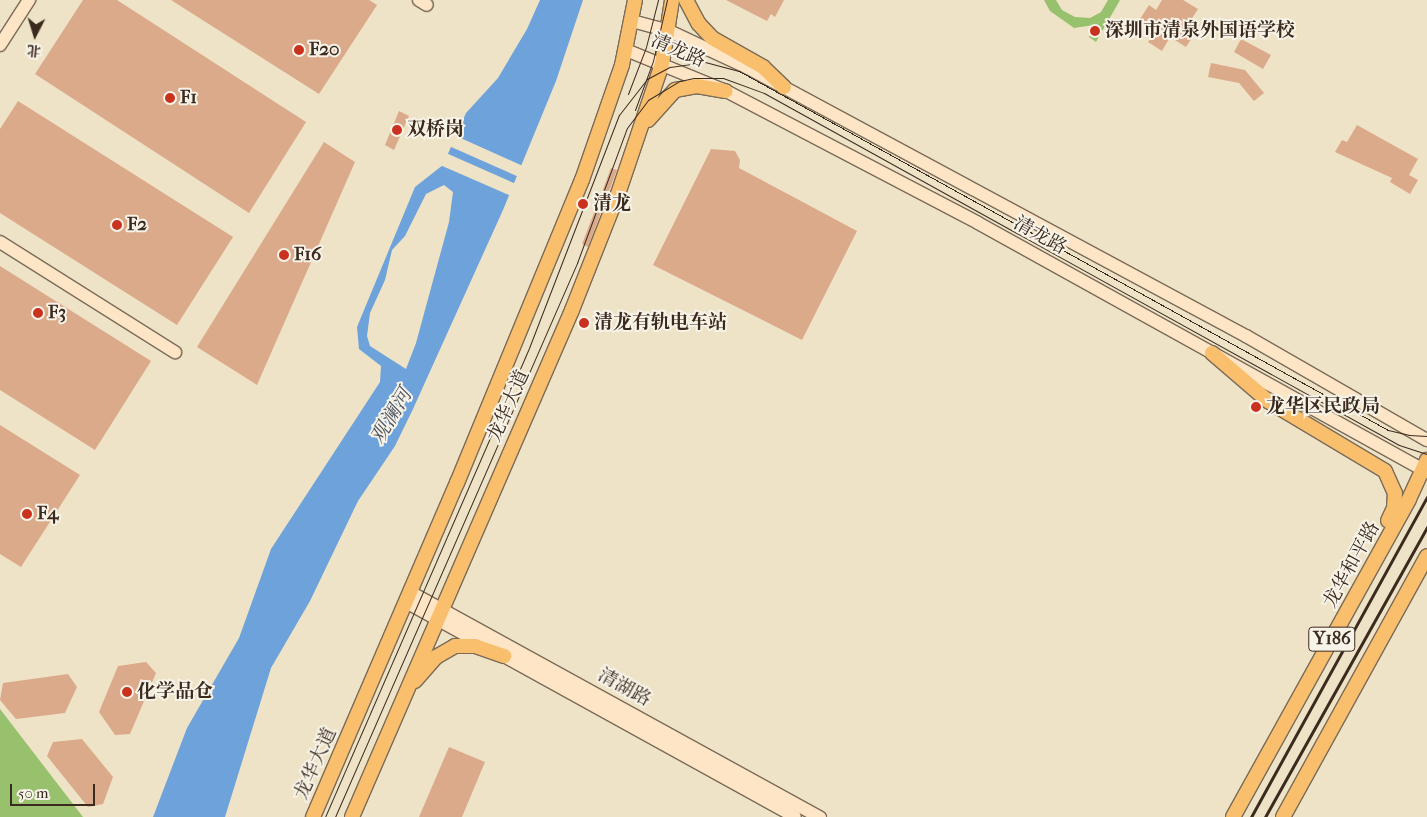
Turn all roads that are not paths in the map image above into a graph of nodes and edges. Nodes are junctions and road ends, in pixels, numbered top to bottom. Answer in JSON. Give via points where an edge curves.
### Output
{"nodes":[{"id":1,"x":29,"y":0,"type":"edge"},
{"id":2,"x":635,"y":0,"type":"edge"},
{"id":3,"x":672,"y":0,"type":"edge"},
{"id":4,"x":686,"y":0,"type":"edge"},
{"id":5,"x":632,"y":21,"type":"junction"},
{"id":6,"x":669,"y":31,"type":"junction"},
{"id":7,"x":0,"y":45,"type":"edge"},
{"id":8,"x":626,"y":50,"type":"junction"},
{"id":9,"x":662,"y":64,"type":"junction"},
{"id":10,"x":784,"y":87,"type":"junction"},
{"id":11,"x":726,"y":92,"type":"junction"},
{"id":12,"x":637,"y":138,"type":"junction"},
{"id":13,"x":0,"y":242,"type":"edge"},
{"id":14,"x":175,"y":352,"type":"dead end"},
{"id":15,"x":1212,"y":353,"type":"junction"},
{"id":16,"x":1427,"y":440,"type":"edge"},
{"id":17,"x":1425,"y":467,"type":"edge"},
{"id":18,"x":1427,"y":556,"type":"edge"},
{"id":19,"x":1372,"y":567,"type":"junction"},
{"id":20,"x":408,"y":597,"type":"junction"},
{"id":21,"x":439,"y":614,"type":"junction"},
{"id":22,"x":504,"y":656,"type":"junction"},
{"id":23,"x":405,"y":694,"type":"junction"},
{"id":24,"x":313,"y":817,"type":"edge"},
{"id":25,"x":352,"y":817,"type":"edge"},
{"id":26,"x":795,"y":817,"type":"edge"},
{"id":27,"x":820,"y":817,"type":"edge"},
{"id":28,"x":1233,"y":817,"type":"edge"},
{"id":29,"x":1283,"y":817,"type":"edge"}],
"edges":[{"from":1,"to":7,"type":"street"},
{"from":2,"to":5,"type":"main road","name":"龙华大道"},
{"from":3,"to":6,"type":"main road","name":"龙华大道"},
{"from":4,"to":10,"type":"main road","via":[[699,24],[712,38],[762,67]]},
{"from":5,"to":6,"type":"street","name":"清龙路"},
{"from":5,"to":8,"type":"main road","name":"龙华大道"},
{"from":6,"to":9,"type":"main road","name":"龙华大道"},
{"from":6,"to":10,"type":"street","name":"清龙路"},
{"from":8,"to":9,"type":"street","name":"清龙路"},
{"from":8,"to":20,"type":"main road","name":"龙华大道","via":[[582,180]]},
{"from":9,"to":11,"type":"street","name":"清龙路"},
{"from":9,"to":12,"type":"main road","name":"龙华大道"},
{"from":10,"to":16,"type":"street","name":"清龙路","via":[[1246,336]]},
{"from":11,"to":12,"type":"main road","via":[[697,86],[675,90],[653,112]]},
{"from":11,"to":15,"type":"street","name":"清龙路","via":[[978,223]]},
{"from":12,"to":21,"type":"main road","name":"龙华大道","via":[[572,310]]},
{"from":13,"to":14,"type":"street"},
{"from":15,"to":17,"type":"street","name":"清龙路"},
{"from":15,"to":19,"type":"main road","via":[[1268,401],[1372,462],[1391,479],[1395,493],[1394,508],[1376,546]]},
{"from":17,"to":19,"type":"main road","name":"龙华和平路","number":"Y186"},
{"from":18,"to":29,"type":"main road","number":"Y186"},
{"from":19,"to":28,"type":"main road","name":"龙华和平路","number":"Y186"},
{"from":20,"to":21,"type":"street","name":"清湖路"},
{"from":20,"to":24,"type":"main road","name":"龙华大道"},
{"from":21,"to":22,"type":"street","name":"清湖路"},
{"from":21,"to":23,"type":"main road","name":"龙华大道"},
{"from":21,"to":27,"type":"street","name":"清湖路"},
{"from":22,"to":23,"type":"main road","via":[[475,646],[446,650],[436,657]]},
{"from":22,"to":26,"type":"street","name":"清湖路"},
{"from":23,"to":25,"type":"main road","name":"龙华大道"}]}
